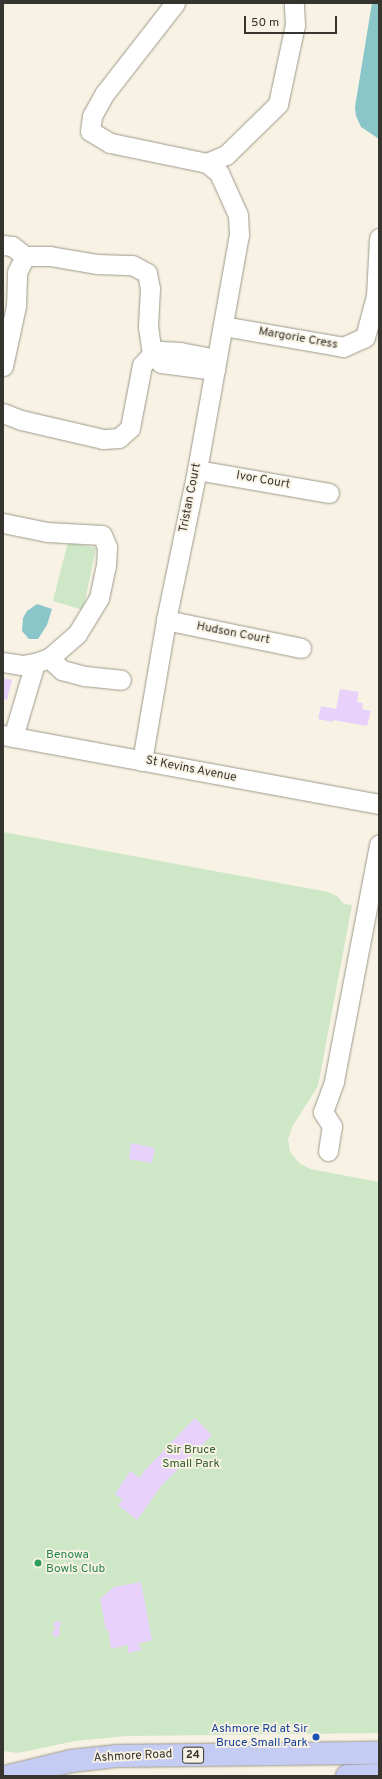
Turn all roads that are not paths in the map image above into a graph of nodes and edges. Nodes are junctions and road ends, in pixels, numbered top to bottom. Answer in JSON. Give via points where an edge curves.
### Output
{"nodes":[{"id":1,"x":175,"y":3,"type":"edge"},
{"id":2,"x":294,"y":3,"type":"edge"},
{"id":3,"x":207,"y":163,"type":"junction"},
{"id":4,"x":379,"y":238,"type":"edge"},
{"id":5,"x":3,"y":244,"type":"edge"},
{"id":6,"x":25,"y":256,"type":"junction"},
{"id":7,"x":223,"y":326,"type":"junction"},
{"id":8,"x":6,"y":337,"type":"edge"},
{"id":9,"x":152,"y":354,"type":"junction"},
{"id":10,"x":216,"y":365,"type":"junction"},
{"id":11,"x":3,"y":366,"type":"edge"},
{"id":12,"x":3,"y":412,"type":"edge"},
{"id":13,"x":197,"y":470,"type":"junction"},
{"id":14,"x":330,"y":493,"type":"dead end"},
{"id":15,"x":3,"y":524,"type":"edge"},
{"id":16,"x":166,"y":620,"type":"junction"},
{"id":17,"x":301,"y":648,"type":"dead end"},
{"id":18,"x":3,"y":662,"type":"edge"},
{"id":19,"x":35,"y":662,"type":"junction"},
{"id":20,"x":121,"y":680,"type":"dead end"},
{"id":21,"x":8,"y":736,"type":"edge"},
{"id":22,"x":142,"y":760,"type":"junction"},
{"id":23,"x":379,"y":804,"type":"edge"},
{"id":24,"x":379,"y":844,"type":"edge"},
{"id":25,"x":328,"y":1151,"type":"dead end"},
{"id":26,"x":379,"y":1753,"type":"edge"},
{"id":27,"x":379,"y":1775,"type":"edge"},
{"id":28,"x":9,"y":1776,"type":"edge"},
{"id":29,"x":347,"y":1776,"type":"edge"}],
"edges":[{"from":1,"to":3,"type":"street","via":[[105,94],[92,116],[90,131],[110,143]]},
{"from":2,"to":3,"type":"street","via":[[295,24],[278,104],[226,155]]},
{"from":3,"to":7,"type":"street","name":"Tristan Court","via":[[208,178],[225,219],[239,235]]},
{"from":4,"to":7,"type":"street","name":"Margorie Cress","via":[[376,296],[365,337],[343,347]]},
{"from":5,"to":6,"type":"street","via":[[12,246]]},
{"from":6,"to":8,"type":"street","via":[[17,272],[16,306]]},
{"from":6,"to":9,"type":"street","via":[[50,256],[97,264],[132,265],[147,273],[150,288],[148,326]]},
{"from":7,"to":10,"type":"street","name":"Tristan Court"},
{"from":8,"to":11,"type":"street"},
{"from":9,"to":10,"type":"street","via":[[160,351],[180,352]]},
{"from":9,"to":12,"type":"street","via":[[142,365],[130,428],[119,438],[103,439],[21,420]]},
{"from":10,"to":13,"type":"street","name":"Tristan Court"},
{"from":13,"to":14,"type":"street","name":"Ivor Court"},
{"from":13,"to":16,"type":"street","name":"Tristan Court"},
{"from":15,"to":19,"type":"street","via":[[47,532],[102,535],[107,547],[99,598],[77,634]]},
{"from":16,"to":17,"type":"street","name":"Hudson Court"},
{"from":16,"to":22,"type":"street","name":"Tristan Court"},
{"from":18,"to":19,"type":"street"},
{"from":19,"to":20,"type":"street","via":[[86,676]]},
{"from":19,"to":21,"type":"street","via":[[20,713]]},
{"from":21,"to":22,"type":"street","name":"St Kevins Avenue"},
{"from":22,"to":23,"type":"street","name":"St Kevins Avenue"},
{"from":24,"to":25,"type":"street","via":[[334,1082],[323,1112],[332,1126]]},
{"from":26,"to":28,"type":"main road","name":"Ashmore Road","number":"24","via":[[116,1756],[71,1761]]},
{"from":27,"to":29,"type":"main road"}]}
